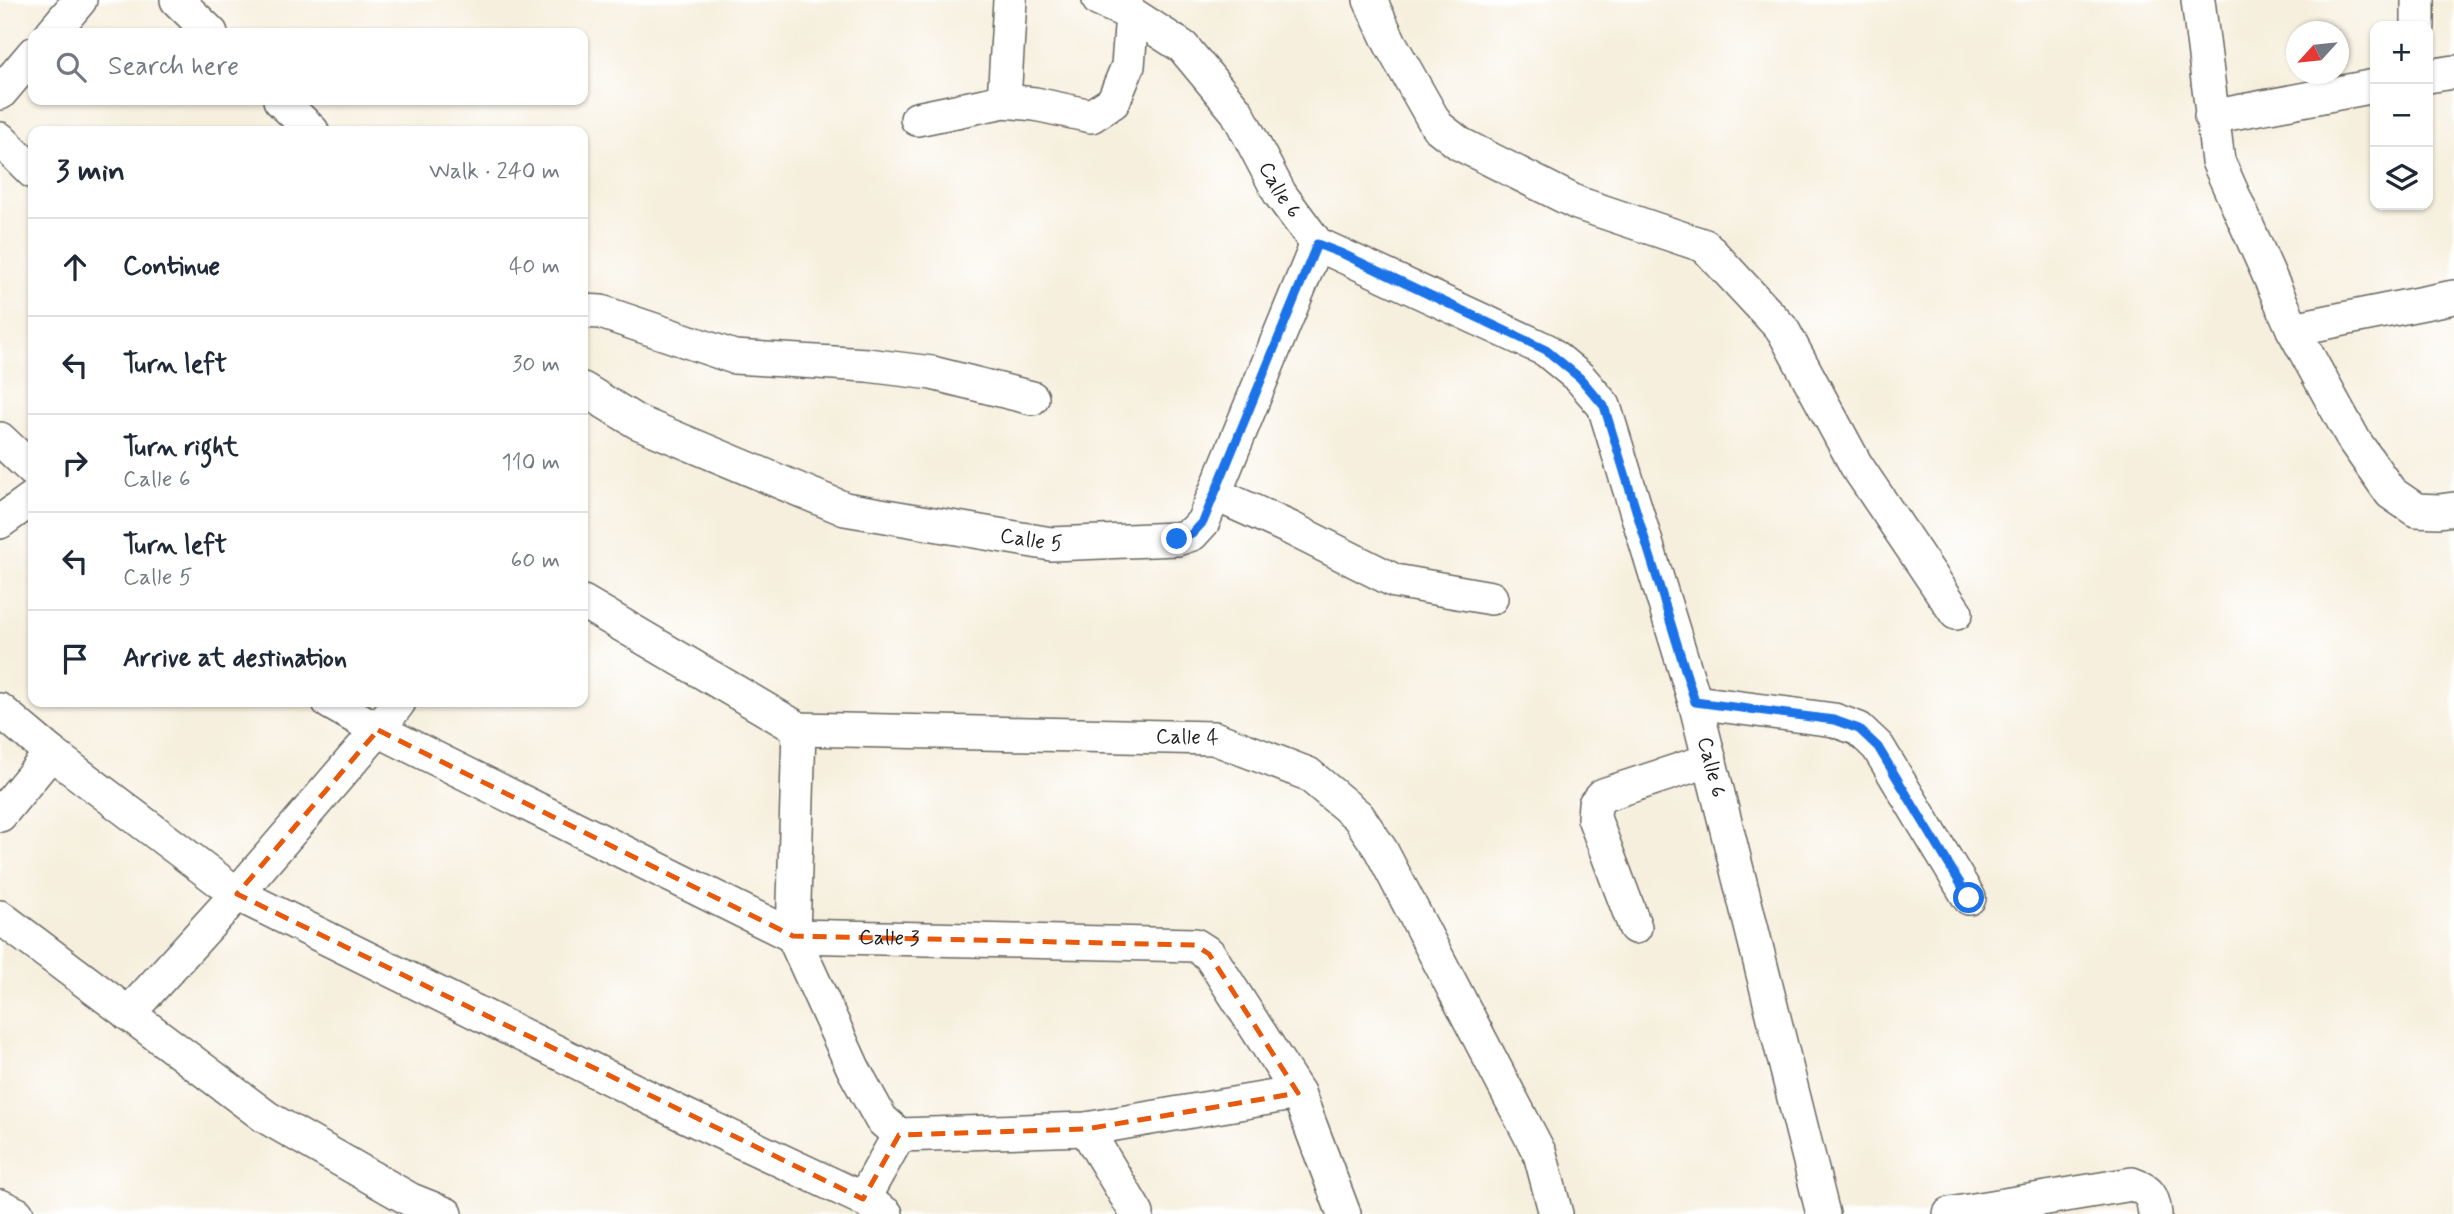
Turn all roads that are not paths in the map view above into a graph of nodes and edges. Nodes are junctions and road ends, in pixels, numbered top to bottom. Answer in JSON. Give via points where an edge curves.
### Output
{"nodes":[{"id":1,"x":80,"y":0,"type":"edge"},
{"id":2,"x":177,"y":0,"type":"edge"},
{"id":3,"x":1010,"y":0,"type":"edge"},
{"id":4,"x":1099,"y":0,"type":"edge"},
{"id":5,"x":1370,"y":0,"type":"edge"},
{"id":6,"x":2198,"y":0,"type":"edge"},
{"id":7,"x":2418,"y":0,"type":"edge"},
{"id":8,"x":1132,"y":14,"type":"junction"},
{"id":9,"x":2418,"y":21,"type":"edge"},
{"id":10,"x":56,"y":28,"type":"edge"},
{"id":11,"x":206,"y":28,"type":"edge"},
{"id":12,"x":28,"y":60,"type":"edge"},
{"id":13,"x":2454,"y":72,"type":"edge"},
{"id":14,"x":2433,"y":75,"type":"edge"},
{"id":15,"x":2370,"y":87,"type":"edge"},
{"id":16,"x":0,"y":93,"type":"edge"},
{"id":17,"x":1004,"y":101,"type":"junction"},
{"id":18,"x":285,"y":105,"type":"edge"},
{"id":19,"x":2211,"y":117,"type":"junction"},
{"id":20,"x":917,"y":119,"type":"dead end"},
{"id":21,"x":307,"y":126,"type":"edge"},
{"id":22,"x":0,"y":139,"type":"edge"},
{"id":23,"x":28,"y":167,"type":"edge"},
{"id":24,"x":1317,"y":244,"type":"junction"},
{"id":25,"x":2454,"y":297,"type":"edge"},
{"id":26,"x":588,"y":312,"type":"edge"},
{"id":27,"x":2293,"y":329,"type":"junction"},
{"id":28,"x":588,"y":392,"type":"edge"},
{"id":29,"x":1032,"y":398,"type":"dead end"},
{"id":30,"x":0,"y":439,"type":"edge"},
{"id":31,"x":28,"y":465,"type":"edge"},
{"id":32,"x":1214,"y":494,"type":"junction"},
{"id":33,"x":28,"y":502,"type":"edge"},
{"id":34,"x":2454,"y":509,"type":"edge"},
{"id":35,"x":0,"y":522,"type":"edge"},
{"id":36,"x":1491,"y":598,"type":"dead end"},
{"id":37,"x":588,"y":605,"type":"edge"},
{"id":38,"x":1956,"y":613,"type":"dead end"},
{"id":39,"x":1695,"y":702,"type":"junction"},
{"id":40,"x":338,"y":707,"type":"edge"},
{"id":41,"x":395,"y":707,"type":"edge"},
{"id":42,"x":0,"y":710,"type":"edge"},
{"id":43,"x":799,"y":729,"type":"junction"},
{"id":44,"x":378,"y":730,"type":"junction"},
{"id":45,"x":51,"y":752,"type":"junction"},
{"id":46,"x":1710,"y":760,"type":"junction"},
{"id":47,"x":0,"y":815,"type":"edge"},
{"id":48,"x":237,"y":894,"type":"junction"},
{"id":49,"x":1969,"y":898,"type":"dead end"},
{"id":50,"x":0,"y":917,"type":"edge"},
{"id":51,"x":1636,"y":927,"type":"dead end"},
{"id":52,"x":793,"y":936,"type":"junction"},
{"id":53,"x":128,"y":1014,"type":"junction"},
{"id":54,"x":1298,"y":1093,"type":"junction"},
{"id":55,"x":1086,"y":1129,"type":"junction"},
{"id":56,"x":900,"y":1135,"type":"junction"},
{"id":57,"x":0,"y":1206,"type":"edge"},
{"id":58,"x":874,"y":1206,"type":"edge"},
{"id":59,"x":17,"y":1214,"type":"edge"},
{"id":60,"x":446,"y":1214,"type":"edge"},
{"id":61,"x":1137,"y":1214,"type":"edge"},
{"id":62,"x":1344,"y":1214,"type":"edge"},
{"id":63,"x":1556,"y":1214,"type":"edge"},
{"id":64,"x":1823,"y":1214,"type":"edge"},
{"id":65,"x":1950,"y":1214,"type":"edge"},
{"id":66,"x":2155,"y":1214,"type":"edge"}],
"edges":[{"from":1,"to":10,"type":"street"},
{"from":2,"to":11,"type":"street"},
{"from":3,"to":17,"type":"street"},
{"from":4,"to":8,"type":"street","name":"Calle 6"},
{"from":5,"to":38,"type":"street","via":[[1437,126],[1460,144],[1577,204],[1705,246],[1783,330],[1856,465]]},
{"from":6,"to":19,"type":"street"},
{"from":7,"to":9,"type":"street"},
{"from":8,"to":17,"type":"street","via":[[1128,66],[1113,102],[1091,116]]},
{"from":8,"to":24,"type":"street","name":"Calle 6","via":[[1183,47],[1229,103],[1280,194]]},
{"from":12,"to":16,"type":"street"},
{"from":13,"to":14,"type":"street"},
{"from":15,"to":19,"type":"street"},
{"from":17,"to":20,"type":"street"},
{"from":18,"to":21,"type":"street"},
{"from":19,"to":27,"type":"street","via":[[2218,161]]},
{"from":22,"to":23,"type":"street"},
{"from":24,"to":32,"type":"street","name":"Calle 5"},
{"from":24,"to":39,"type":"street","name":"Calle 6","via":[[1546,350],[1604,406]]},
{"from":25,"to":27,"type":"street"},
{"from":26,"to":29,"type":"street","via":[[733,357],[932,373]]},
{"from":27,"to":34,"type":"street","via":[[2355,442],[2391,493],[2416,510]]},
{"from":28,"to":32,"type":"street","name":"Calle 5","via":[[637,422],[845,509],[1051,544],[1177,539],[1192,534],[1203,522]]},
{"from":30,"to":31,"type":"street"},
{"from":32,"to":36,"type":"street","via":[[1395,581]]},
{"from":33,"to":35,"type":"street"},
{"from":37,"to":43,"type":"street","name":"Calle 4"},
{"from":39,"to":46,"type":"street","name":"Calle 6"},
{"from":39,"to":49,"type":"street","via":[[1834,720],[1859,729],[1878,747]]},
{"from":40,"to":44,"type":"street","name":"Calle 3"},
{"from":41,"to":44,"type":"street"},
{"from":42,"to":45,"type":"street"},
{"from":43,"to":52,"type":"street"},
{"from":43,"to":63,"type":"street","name":"Calle 4","via":[[1214,738],[1308,774],[1357,816],[1381,850],[1540,1154]]},
{"from":44,"to":48,"type":"street"},
{"from":44,"to":52,"type":"street","name":"Calle 3"},
{"from":45,"to":47,"type":"street"},
{"from":45,"to":48,"type":"street"},
{"from":46,"to":51,"type":"street","via":[[1603,795],[1595,804],[1594,818]]},
{"from":46,"to":64,"type":"street","name":"Calle 6"},
{"from":48,"to":53,"type":"street"},
{"from":48,"to":58,"type":"street"},
{"from":50,"to":53,"type":"street"},
{"from":52,"to":54,"type":"street","name":"Calle 3","via":[[1195,945],[1209,954]]},
{"from":52,"to":56,"type":"street","via":[[880,1119]]},
{"from":53,"to":60,"type":"street","via":[[266,1116],[411,1200]]},
{"from":54,"to":55,"type":"street"},
{"from":54,"to":62,"type":"street","name":"Calle 3"},
{"from":55,"to":56,"type":"street"},
{"from":55,"to":61,"type":"street"},
{"from":56,"to":58,"type":"street"},
{"from":57,"to":59,"type":"street"},
{"from":65,"to":66,"type":"street","via":[[2132,1184],[2153,1198]]}]}
